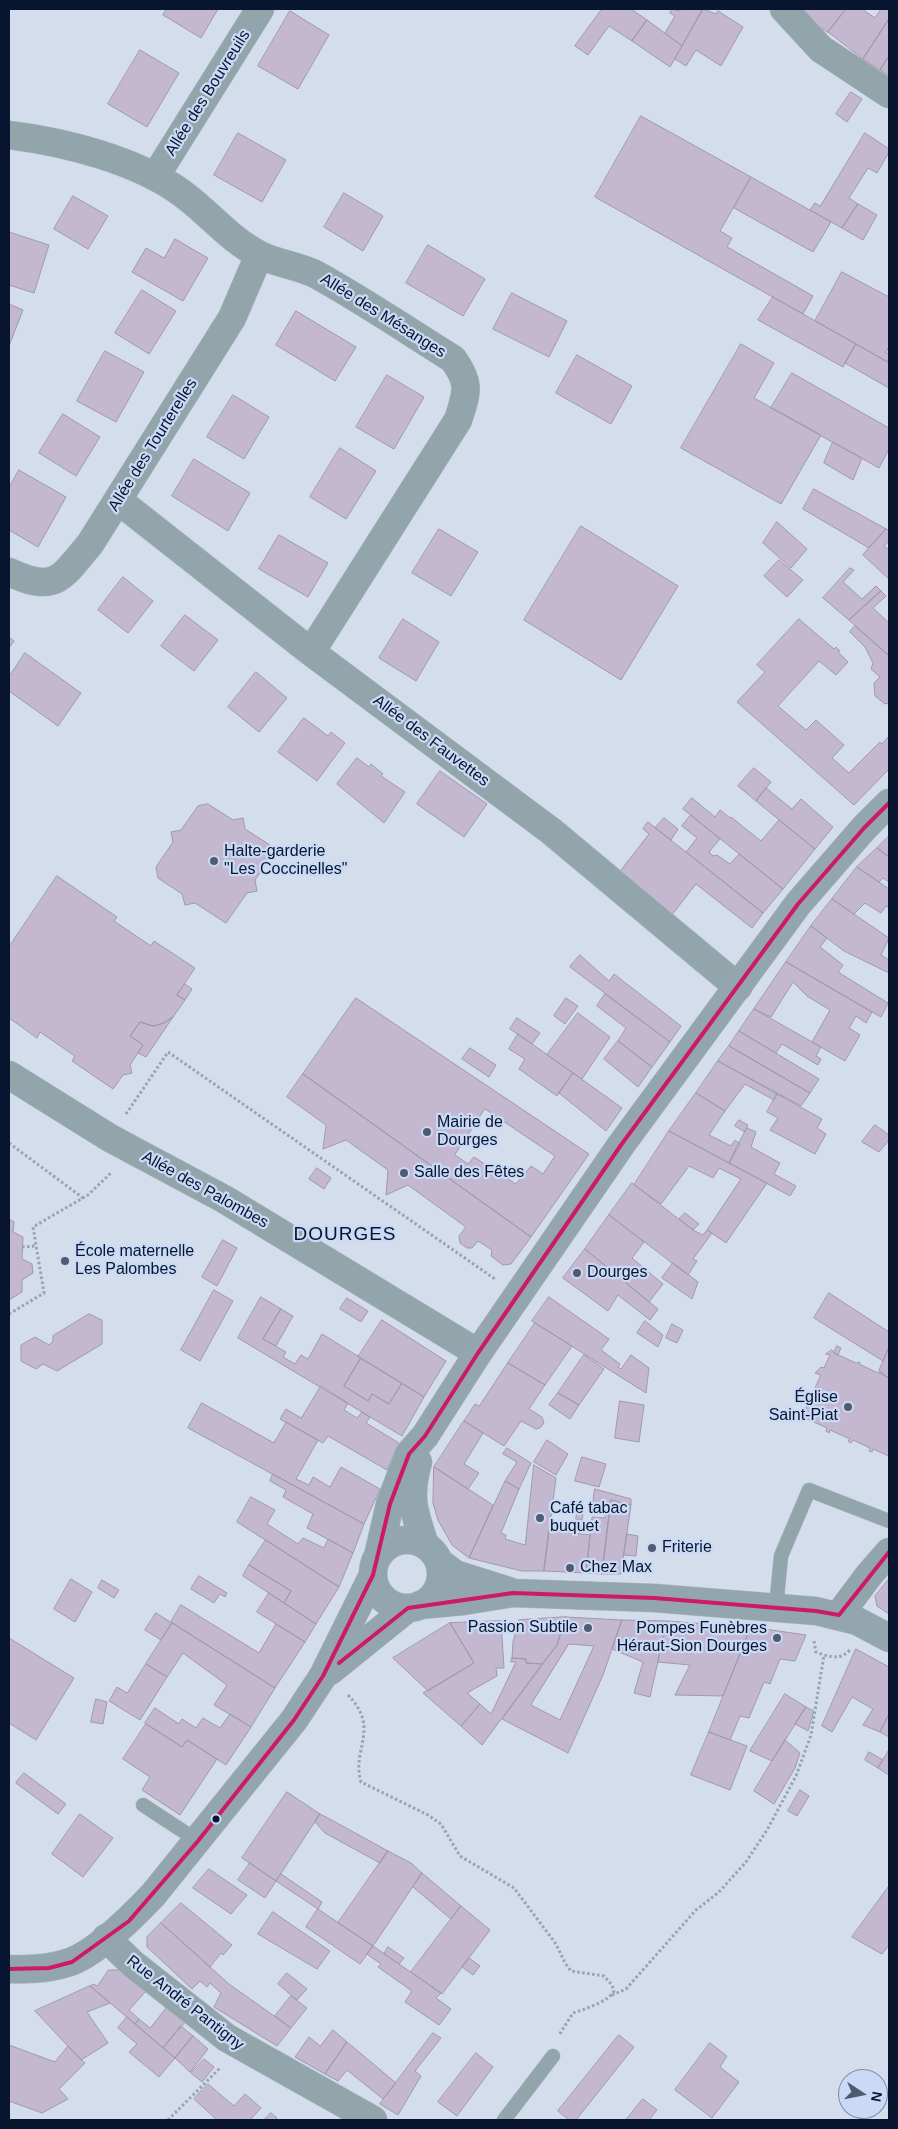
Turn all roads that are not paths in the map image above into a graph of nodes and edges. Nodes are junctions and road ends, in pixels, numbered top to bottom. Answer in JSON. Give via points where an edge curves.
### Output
{"nodes":[{"id":1,"x":260,"y":9,"type":"edge"},
{"id":2,"x":784,"y":9,"type":"edge"},
{"id":3,"x":889,"y":94,"type":"edge"},
{"id":4,"x":9,"y":135,"type":"edge"},
{"id":5,"x":155,"y":176,"type":"junction"},
{"id":6,"x":259,"y":255,"type":"junction"},
{"id":7,"x":119,"y":501,"type":"junction"},
{"id":8,"x":9,"y":572,"type":"edge"},
{"id":9,"x":312,"y":652,"type":"junction"},
{"id":10,"x":889,"y":803,"type":"edge"},
{"id":11,"x":738,"y":987,"type":"junction"},
{"id":12,"x":9,"y":1075,"type":"edge"},
{"id":13,"x":478,"y":1353,"type":"junction"},
{"id":14,"x":425,"y":1436,"type":"junction"},
{"id":15,"x":889,"y":1521,"type":"edge"},
{"id":16,"x":889,"y":1552,"type":"edge"},
{"id":17,"x":432,"y":1554,"type":"junction"},
{"id":18,"x":376,"y":1566,"type":"junction"},
{"id":19,"x":513,"y":1593,"type":"junction"},
{"id":20,"x":414,"y":1606,"type":"junction"},
{"id":21,"x":776,"y":1608,"type":"junction"},
{"id":22,"x":851,"y":1620,"type":"junction"},
{"id":23,"x":889,"y":1638,"type":"edge"},
{"id":24,"x":323,"y":1676,"type":"junction"},
{"id":25,"x":142,"y":1805,"type":"dead end"},
{"id":26,"x":198,"y":1841,"type":"junction"},
{"id":27,"x":106,"y":1938,"type":"junction"},
{"id":28,"x":9,"y":1969,"type":"edge"},
{"id":29,"x":553,"y":2056,"type":"road end"},
{"id":30,"x":373,"y":2120,"type":"edge"},
{"id":31,"x":504,"y":2120,"type":"edge"}],
"edges":[{"from":1,"to":5,"type":"street","name":"Allée des Bouvreuils"},
{"from":2,"to":3,"type":"street","via":[[821,49]]},
{"from":4,"to":5,"type":"street","name":"Allée des Mésanges","via":[[52,140]]},
{"from":5,"to":6,"type":"street","name":"Allée des Mésanges","via":[[183,194]]},
{"from":6,"to":7,"type":"street","name":"Allée des Tourterelles","via":[[232,318]]},
{"from":6,"to":9,"type":"street","name":"Allée des Mésanges","via":[[315,274],[453,359],[465,375],[466,395],[458,420]]},
{"from":7,"to":8,"type":"street","name":"Allée des Tourterelles","via":[[90,544],[62,577],[44,584]]},
{"from":7,"to":9,"type":"street","name":"Allée des Fauvettes"},
{"from":9,"to":11,"type":"street","name":"Allée des Fauvettes","via":[[551,831]]},
{"from":10,"to":11,"type":"street","via":[[798,904]]},
{"from":11,"to":13,"type":"street","via":[[621,1145]]},
{"from":12,"to":13,"type":"street","name":"Allée des Palombes","via":[[110,1138],[224,1199]]},
{"from":13,"to":14,"type":"street"},
{"from":14,"to":17,"type":"street","via":[[413,1480],[412,1504]]},
{"from":14,"to":18,"type":"street","via":[[409,1454],[400,1475]]},
{"from":15,"to":21,"type":"lane","via":[[809,1490],[781,1556]]},
{"from":16,"to":22,"type":"street","via":[[869,1575]]},
{"from":17,"to":18,"type":"street","via":[[413,1540],[400,1541],[387,1546]]},
{"from":17,"to":19,"type":"street","via":[[455,1574]]},
{"from":17,"to":20,"type":"street","via":[[440,1582],[429,1600]]},
{"from":18,"to":20,"type":"street","via":[[375,1585],[384,1598],[398,1606]]},
{"from":18,"to":24,"type":"street"},
{"from":19,"to":20,"type":"street"},
{"from":19,"to":21,"type":"street","via":[[654,1598]]},
{"from":20,"to":24,"type":"street"},
{"from":21,"to":22,"type":"street"},
{"from":22,"to":23,"type":"street"},
{"from":24,"to":26,"type":"street","via":[[294,1720]]},
{"from":25,"to":26,"type":"lane"},
{"from":26,"to":27,"type":"street","via":[[129,1921]]},
{"from":27,"to":28,"type":"street","via":[[72,1962],[50,1968]]},
{"from":27,"to":30,"type":"street","name":"Rue André Pantigny","via":[[133,1964],[241,2047]]},
{"from":29,"to":31,"type":"lane"}]}
